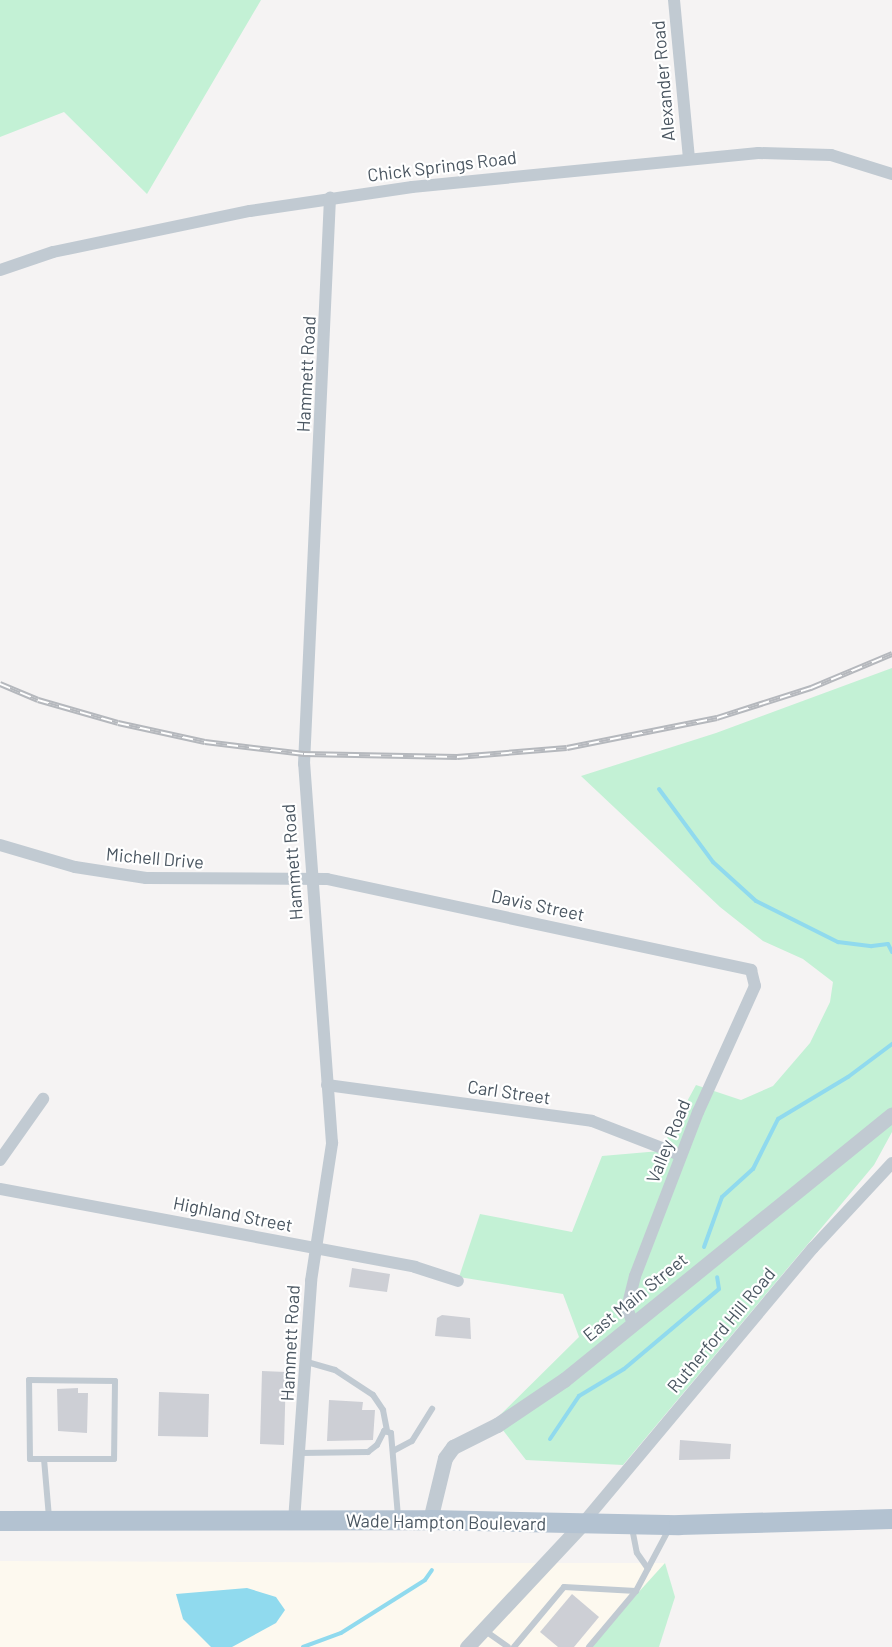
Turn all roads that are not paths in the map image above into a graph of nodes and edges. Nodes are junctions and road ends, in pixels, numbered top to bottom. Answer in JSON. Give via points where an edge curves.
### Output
{"nodes":[{"id":1,"x":674,"y":0,"type":"edge"},
{"id":2,"x":689,"y":158,"type":"junction"},
{"id":3,"x":892,"y":174,"type":"edge"},
{"id":4,"x":330,"y":198,"type":"junction"},
{"id":5,"x":0,"y":270,"type":"edge"},
{"id":6,"x":0,"y":845,"type":"edge"},
{"id":7,"x":310,"y":879,"type":"junction"},
{"id":8,"x":754,"y":975,"type":"joint"},
{"id":9,"x":327,"y":1085,"type":"junction"},
{"id":10,"x":44,"y":1099,"type":"dead end"},
{"id":11,"x":892,"y":1114,"type":"edge"},
{"id":12,"x":680,"y":1155,"type":"junction"},
{"id":13,"x":0,"y":1160,"type":"edge"},
{"id":14,"x":892,"y":1163,"type":"edge"},
{"id":15,"x":0,"y":1189,"type":"edge"},
{"id":16,"x":315,"y":1247,"type":"junction"},
{"id":17,"x":458,"y":1281,"type":"dead end"},
{"id":18,"x":633,"y":1324,"type":"junction"},
{"id":19,"x":306,"y":1362,"type":"junction"},
{"id":20,"x":432,"y":1409,"type":"dead end"},
{"id":21,"x":387,"y":1430,"type":"junction"},
{"id":22,"x":393,"y":1451,"type":"junction"},
{"id":23,"x":301,"y":1453,"type":"junction"},
{"id":24,"x":44,"y":1459,"type":"junction"},
{"id":25,"x":49,"y":1520,"type":"junction"},
{"id":26,"x":398,"y":1520,"type":"junction"},
{"id":27,"x":430,"y":1520,"type":"junction"},
{"id":28,"x":892,"y":1520,"type":"edge"},
{"id":29,"x":0,"y":1521,"type":"edge"},
{"id":30,"x":294,"y":1521,"type":"junction"},
{"id":31,"x":582,"y":1524,"type":"junction"},
{"id":32,"x":631,"y":1524,"type":"junction"},
{"id":33,"x":670,"y":1525,"type":"junction"},
{"id":34,"x":648,"y":1569,"type":"junction"},
{"id":35,"x":636,"y":1591,"type":"junction"},
{"id":36,"x":482,"y":1629,"type":"junction"},
{"id":37,"x":467,"y":1647,"type":"edge"},
{"id":38,"x":508,"y":1647,"type":"edge"},
{"id":39,"x":514,"y":1647,"type":"edge"},
{"id":40,"x":589,"y":1647,"type":"edge"}],
"edges":[{"from":1,"to":2,"type":"street","name":"Alexander Road"},
{"from":2,"to":3,"type":"street","name":"Chick Springs Road","via":[[793,152],[849,159]]},
{"from":2,"to":4,"type":"street","name":"Chick Springs Road"},
{"from":4,"to":5,"type":"street","name":"Chick Springs Road","via":[[53,252]]},
{"from":4,"to":7,"type":"street","name":"Hammett Road","via":[[304,764]]},
{"from":6,"to":7,"type":"street","name":"Michell Drive","via":[[75,867],[146,878]]},
{"from":7,"to":8,"type":"street","name":"Davis Street","via":[[745,967]]},
{"from":7,"to":9,"type":"street","name":"Hammett Road"},
{"from":8,"to":12,"type":"street","name":"Valley Road","via":[[755,986]]},
{"from":9,"to":12,"type":"street","name":"Carl Street","via":[[592,1121]]},
{"from":9,"to":16,"type":"street","name":"Hammett Road","via":[[332,1143]]},
{"from":10,"to":13,"type":"street"},
{"from":11,"to":18,"type":"street","name":"East Main Street"},
{"from":12,"to":18,"type":"street","name":"Valley Road","via":[[635,1276],[627,1308]]},
{"from":14,"to":31,"type":"street","name":"Rutherford Hill Road","via":[[813,1248]]},
{"from":15,"to":16,"type":"street","name":"Highland Street"},
{"from":16,"to":17,"type":"street","name":"Highland Street","via":[[415,1267]]},
{"from":16,"to":19,"type":"street","name":"Hammett Road"},
{"from":18,"to":27,"type":"street","name":"East Main Street","via":[[539,1398],[453,1447],[445,1458]]},
{"from":19,"to":21,"type":"lane","via":[[335,1370],[373,1395],[383,1410]]},
{"from":19,"to":23,"type":"street","name":"Hammett Road"},
{"from":20,"to":22,"type":"lane","via":[[412,1441]]},
{"from":21,"to":22,"type":"lane","via":[[391,1433]]},
{"from":21,"to":23,"type":"lane","via":[[368,1452]]},
{"from":22,"to":26,"type":"lane"},
{"from":23,"to":30,"type":"street","name":"Hammett Road"},
{"from":24,"to":24,"type":"lane","via":[[114,1459],[116,1381],[29,1380],[30,1459]]},
{"from":24,"to":25,"type":"lane"},
{"from":25,"to":29,"type":"main road","name":"Wade Hampton Boulevard"},
{"from":25,"to":30,"type":"main road","name":"Wade Hampton Boulevard"},
{"from":26,"to":27,"type":"main road","name":"Wade Hampton Boulevard"},
{"from":26,"to":30,"type":"main road","name":"Wade Hampton Boulevard"},
{"from":27,"to":31,"type":"main road","name":"Wade Hampton Boulevard"},
{"from":28,"to":33,"type":"main road","name":"Wade Hampton Boulevard"},
{"from":31,"to":32,"type":"main road","name":"Wade Hampton Boulevard"},
{"from":31,"to":36,"type":"street"},
{"from":32,"to":33,"type":"main road","name":"Wade Hampton Boulevard"},
{"from":32,"to":34,"type":"lane","via":[[637,1553]]},
{"from":33,"to":34,"type":"lane"},
{"from":34,"to":35,"type":"lane"},
{"from":35,"to":39,"type":"lane","via":[[564,1587]]},
{"from":35,"to":40,"type":"lane"},
{"from":36,"to":37,"type":"street"},
{"from":36,"to":38,"type":"lane"}]}
